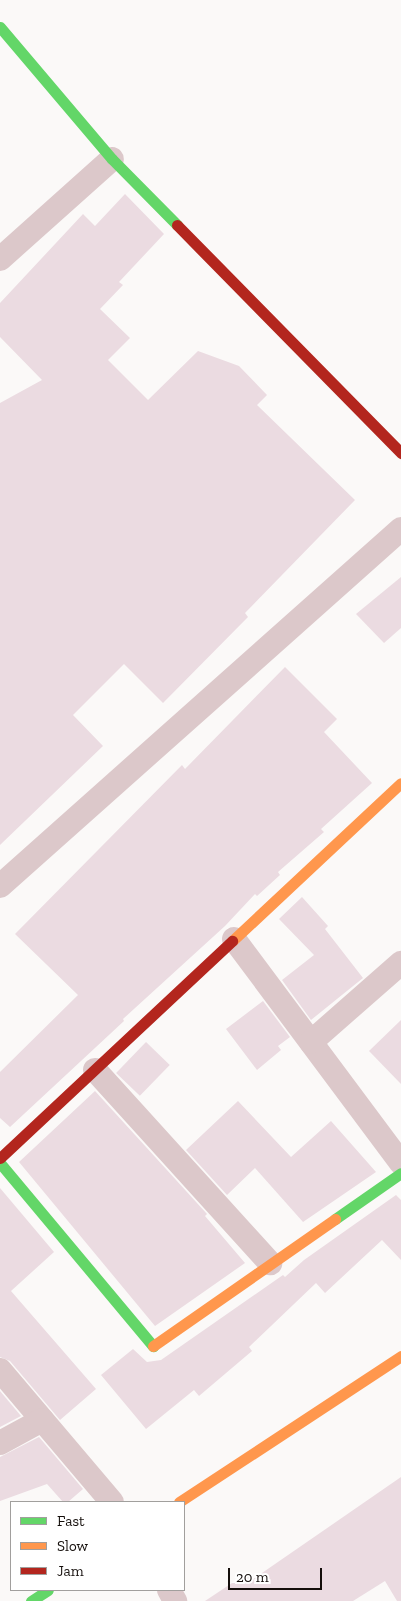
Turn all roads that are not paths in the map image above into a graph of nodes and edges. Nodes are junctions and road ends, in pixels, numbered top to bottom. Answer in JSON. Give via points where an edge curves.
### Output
{"nodes":[{"id":1,"x":0,"y":27,"type":"edge"},
{"id":2,"x":112,"y":158,"type":"junction"},
{"id":3,"x":0,"y":259,"type":"edge"},
{"id":4,"x":401,"y":452,"type":"edge"},
{"id":5,"x":401,"y":529,"type":"edge"},
{"id":6,"x":401,"y":783,"type":"edge"},
{"id":7,"x":0,"y":886,"type":"edge"},
{"id":8,"x":234,"y":939,"type":"junction"},
{"id":9,"x":401,"y":963,"type":"edge"},
{"id":10,"x":311,"y":1042,"type":"junction"},
{"id":11,"x":95,"y":1070,"type":"junction"},
{"id":12,"x":0,"y":1158,"type":"edge"},
{"id":13,"x":0,"y":1163,"type":"edge"},
{"id":14,"x":401,"y":1163,"type":"edge"},
{"id":15,"x":401,"y":1173,"type":"edge"},
{"id":16,"x":270,"y":1263,"type":"junction"},
{"id":17,"x":401,"y":1356,"type":"edge"},
{"id":18,"x":0,"y":1370,"type":"edge"},
{"id":19,"x":42,"y":1420,"type":"junction"},
{"id":20,"x":0,"y":1443,"type":"edge"},
{"id":21,"x":111,"y":1501,"type":"edge"},
{"id":22,"x":181,"y":1501,"type":"edge"},
{"id":23,"x":46,"y":1591,"type":"edge"},
{"id":24,"x":31,"y":1601,"type":"edge"}],
"edges":[{"from":1,"to":2,"type":"street"},
{"from":2,"to":3,"type":"street"},
{"from":2,"to":4,"type":"street"},
{"from":5,"to":7,"type":"street"},
{"from":6,"to":8,"type":"street"},
{"from":8,"to":10,"type":"street"},
{"from":8,"to":11,"type":"street"},
{"from":9,"to":10,"type":"street"},
{"from":10,"to":14,"type":"street"},
{"from":11,"to":12,"type":"street"},
{"from":11,"to":16,"type":"street"},
{"from":13,"to":16,"type":"street","via":[[152,1347]]},
{"from":15,"to":16,"type":"street"},
{"from":17,"to":22,"type":"street"},
{"from":18,"to":19,"type":"street"},
{"from":19,"to":20,"type":"street"},
{"from":19,"to":21,"type":"street"},
{"from":23,"to":24,"type":"street"}]}
